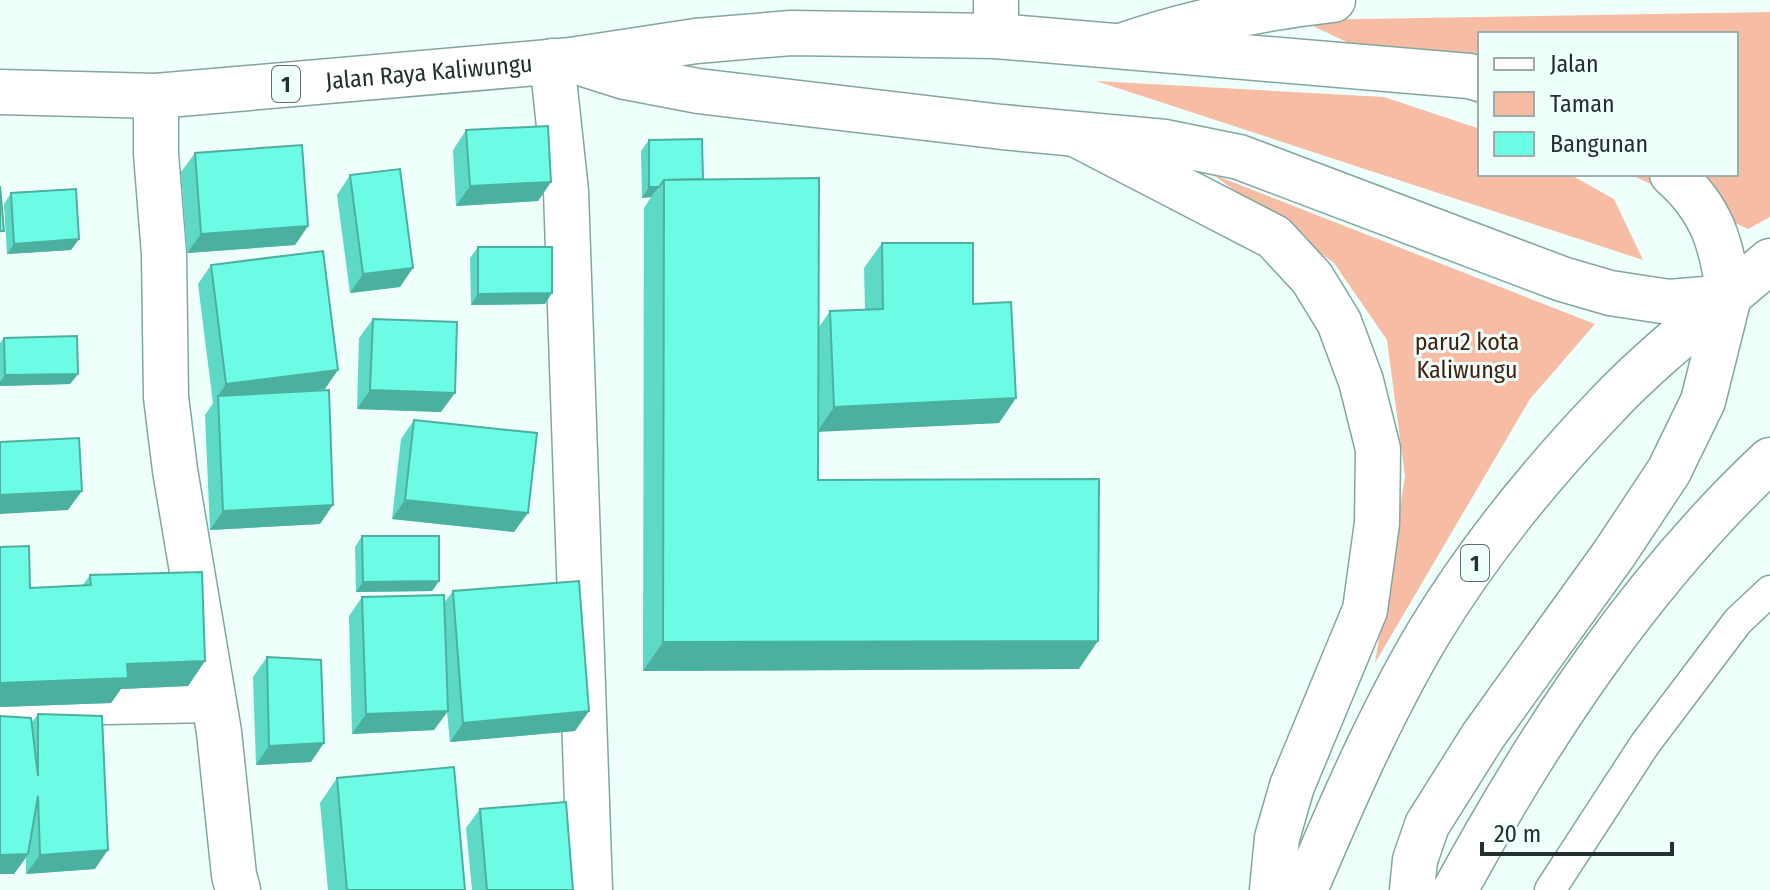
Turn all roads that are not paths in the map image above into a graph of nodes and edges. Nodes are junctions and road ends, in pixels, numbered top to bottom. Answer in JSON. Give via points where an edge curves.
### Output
{"nodes":[{"id":1,"x":1333,"y":0,"type":"edge"},
{"id":2,"x":996,"y":18,"type":"edge"},
{"id":3,"x":1121,"y":46,"type":"junction"},
{"id":4,"x":562,"y":61,"type":"junction"},
{"id":5,"x":1478,"y":79,"type":"edge"},
{"id":6,"x":0,"y":92,"type":"edge"},
{"id":7,"x":156,"y":96,"type":"junction"},
{"id":8,"x":1077,"y":135,"type":"junction"},
{"id":9,"x":1674,"y":176,"type":"edge"},
{"id":10,"x":1770,"y":261,"type":"edge"},
{"id":11,"x":1749,"y":297,"type":"edge"},
{"id":12,"x":1770,"y":460,"type":"edge"},
{"id":13,"x":1770,"y":591,"type":"edge"},
{"id":14,"x":213,"y":700,"type":"junction"},
{"id":15,"x":0,"y":704,"type":"edge"},
{"id":16,"x":238,"y":890,"type":"edge"},
{"id":17,"x":590,"y":890,"type":"edge"},
{"id":18,"x":1272,"y":890,"type":"edge"},
{"id":19,"x":1305,"y":890,"type":"edge"},
{"id":20,"x":1412,"y":890,"type":"edge"},
{"id":21,"x":1455,"y":890,"type":"edge"},
{"id":22,"x":1550,"y":890,"type":"edge"}],
"edges":[{"from":1,"to":3,"type":"main road","via":[[1218,18]]},
{"from":2,"to":3,"type":"main road","number":"1"},
{"from":2,"to":4,"type":"main road","number":"1","via":[[696,41]]},
{"from":3,"to":5,"type":"main road","number":"1"},
{"from":4,"to":7,"type":"main road","name":"Jalan Raya Kaliwungu","number":"1"},
{"from":4,"to":8,"type":"main road","number":"1","via":[[698,91]]},
{"from":4,"to":17,"type":"main road"},
{"from":6,"to":7,"type":"main road","name":"Jalan Raya Kaliwungu","number":"1"},
{"from":7,"to":14,"type":"main road","via":[[166,397]]},
{"from":8,"to":11,"type":"main road","number":"1","via":[[1165,142],[1239,157],[1610,293],[1669,302]]},
{"from":8,"to":18,"type":"main road","via":[[1274,237],[1312,278],[1339,322],[1361,381],[1378,449],[1377,523],[1365,610],[1292,786],[1277,838]]},
{"from":9,"to":11,"type":"main road","via":[[1708,217]]},
{"from":10,"to":11,"type":"main road","number":"1"},
{"from":11,"to":19,"type":"main road","number":"1","via":[[1664,349],[1606,406],[1478,558],[1389,704]]},
{"from":11,"to":20,"type":"main road","via":[[1669,471],[1427,825]]},
{"from":12,"to":21,"type":"main road","via":[[1682,552],[1615,633]]},
{"from":13,"to":22,"type":"lane","via":[[1738,621],[1645,744]]},
{"from":14,"to":15,"type":"main road"},
{"from":14,"to":16,"type":"main road"}]}
